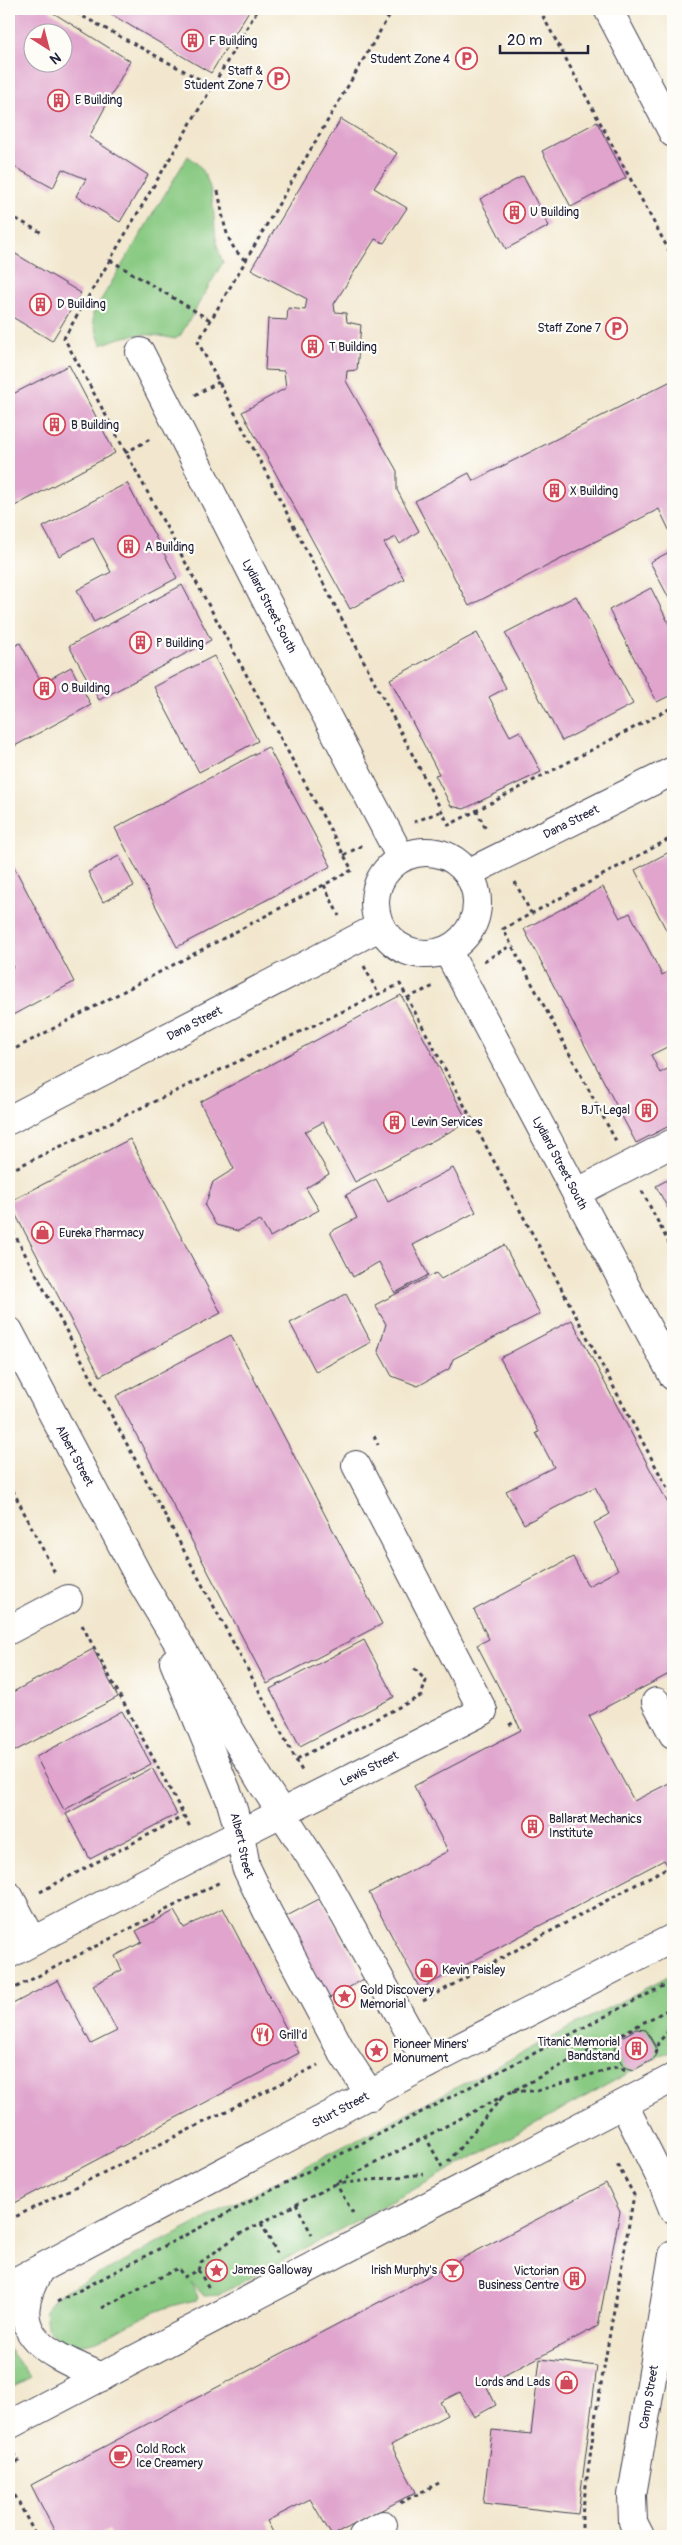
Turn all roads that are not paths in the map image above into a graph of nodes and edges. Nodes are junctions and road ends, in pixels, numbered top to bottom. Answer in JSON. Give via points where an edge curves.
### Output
{"nodes":[{"id":1,"x":608,"y":9,"type":"edge"},
{"id":2,"x":673,"y":133,"type":"edge"},
{"id":3,"x":140,"y":352,"type":"dead end"},
{"id":4,"x":673,"y":771,"type":"edge"},
{"id":5,"x":400,"y":858,"type":"junction"},
{"id":6,"x":468,"y":873,"type":"junction"},
{"id":7,"x":379,"y":927,"type":"junction"},
{"id":8,"x":447,"y":950,"type":"junction"},
{"id":9,"x":9,"y":1120,"type":"edge"},
{"id":10,"x":673,"y":1143,"type":"edge"},
{"id":11,"x":576,"y":1193,"type":"junction"},
{"id":12,"x":9,"y":1331,"type":"edge"},
{"id":13,"x":673,"y":1376,"type":"edge"},
{"id":14,"x":356,"y":1465,"type":"dead end"},
{"id":15,"x":142,"y":1581,"type":"junction"},
{"id":16,"x":68,"y":1598,"type":"road end"},
{"id":17,"x":9,"y":1630,"type":"edge"},
{"id":18,"x":656,"y":1702,"type":"dead end"},
{"id":19,"x":673,"y":1734,"type":"edge"},
{"id":20,"x":282,"y":1813,"type":"junction"},
{"id":21,"x":240,"y":1834,"type":"junction"},
{"id":22,"x":11,"y":1901,"type":"edge"},
{"id":23,"x":673,"y":1938,"type":"edge"},
{"id":24,"x":33,"y":1941,"type":"junction"},
{"id":25,"x":9,"y":1954,"type":"edge"},
{"id":26,"x":427,"y":2064,"type":"junction"},
{"id":27,"x":663,"y":2070,"type":"edge"},
{"id":28,"x":371,"y":2096,"type":"junction"},
{"id":29,"x":624,"y":2105,"type":"junction"},
{"id":30,"x":673,"y":2209,"type":"edge"},
{"id":31,"x":673,"y":2255,"type":"edge"},
{"id":32,"x":40,"y":2269,"type":"junction"},
{"id":33,"x":9,"y":2285,"type":"edge"},
{"id":34,"x":102,"y":2377,"type":"junction"},
{"id":35,"x":9,"y":2425,"type":"edge"},
{"id":36,"x":640,"y":2536,"type":"edge"}],
"edges":[{"from":1,"to":2,"type":"street"},
{"from":3,"to":5,"type":"street","name":"Lydiard Street South"},
{"from":4,"to":6,"type":"street","name":"Dana Street"},
{"from":5,"to":6,"type":"street","via":[[418,852],[437,853],[454,860]]},
{"from":5,"to":7,"type":"street","via":[[386,871],[376,888],[374,908]]},
{"from":6,"to":8,"type":"street","via":[[476,893],[476,916],[466,936]]},
{"from":7,"to":8,"type":"street","via":[[392,942],[408,952],[428,955]]},
{"from":7,"to":9,"type":"street","name":"Dana Street"},
{"from":8,"to":11,"type":"street","name":"Lydiard Street South"},
{"from":10,"to":11,"type":"street"},
{"from":11,"to":13,"type":"street","name":"Lydiard Street South"},
{"from":12,"to":15,"type":"street","name":"Albert Street"},
{"from":14,"to":20,"type":"street","name":"Lewis Street","via":[[483,1711]]},
{"from":15,"to":20,"type":"street","name":"Albert Street"},
{"from":15,"to":21,"type":"street","name":"Albert Street","via":[[230,1799]]},
{"from":16,"to":17,"type":"street"},
{"from":18,"to":19,"type":"street"},
{"from":20,"to":21,"type":"street","name":"Lewis Street"},
{"from":20,"to":26,"type":"street","name":"Albert Street","via":[[323,1876]]},
{"from":21,"to":24,"type":"street","name":"Lewis Street"},
{"from":21,"to":28,"type":"street","name":"Albert Street","via":[[246,1867],[267,1910],[341,2050]]},
{"from":22,"to":24,"type":"street"},
{"from":23,"to":26,"type":"street","name":"Sturt Street"},
{"from":24,"to":25,"type":"street","name":"Lewis Street"},
{"from":26,"to":28,"type":"street","name":"Sturt Street"},
{"from":27,"to":29,"type":"street"},
{"from":28,"to":32,"type":"street","name":"Sturt Street"},
{"from":29,"to":30,"type":"street"},
{"from":29,"to":34,"type":"street"},
{"from":31,"to":36,"type":"street","name":"Camp Street","via":[[632,2495],[634,2522]]},
{"from":32,"to":33,"type":"street","name":"Sturt Street"},
{"from":32,"to":34,"type":"street","via":[[23,2306],[31,2338],[46,2351]]},
{"from":34,"to":35,"type":"street"}]}
